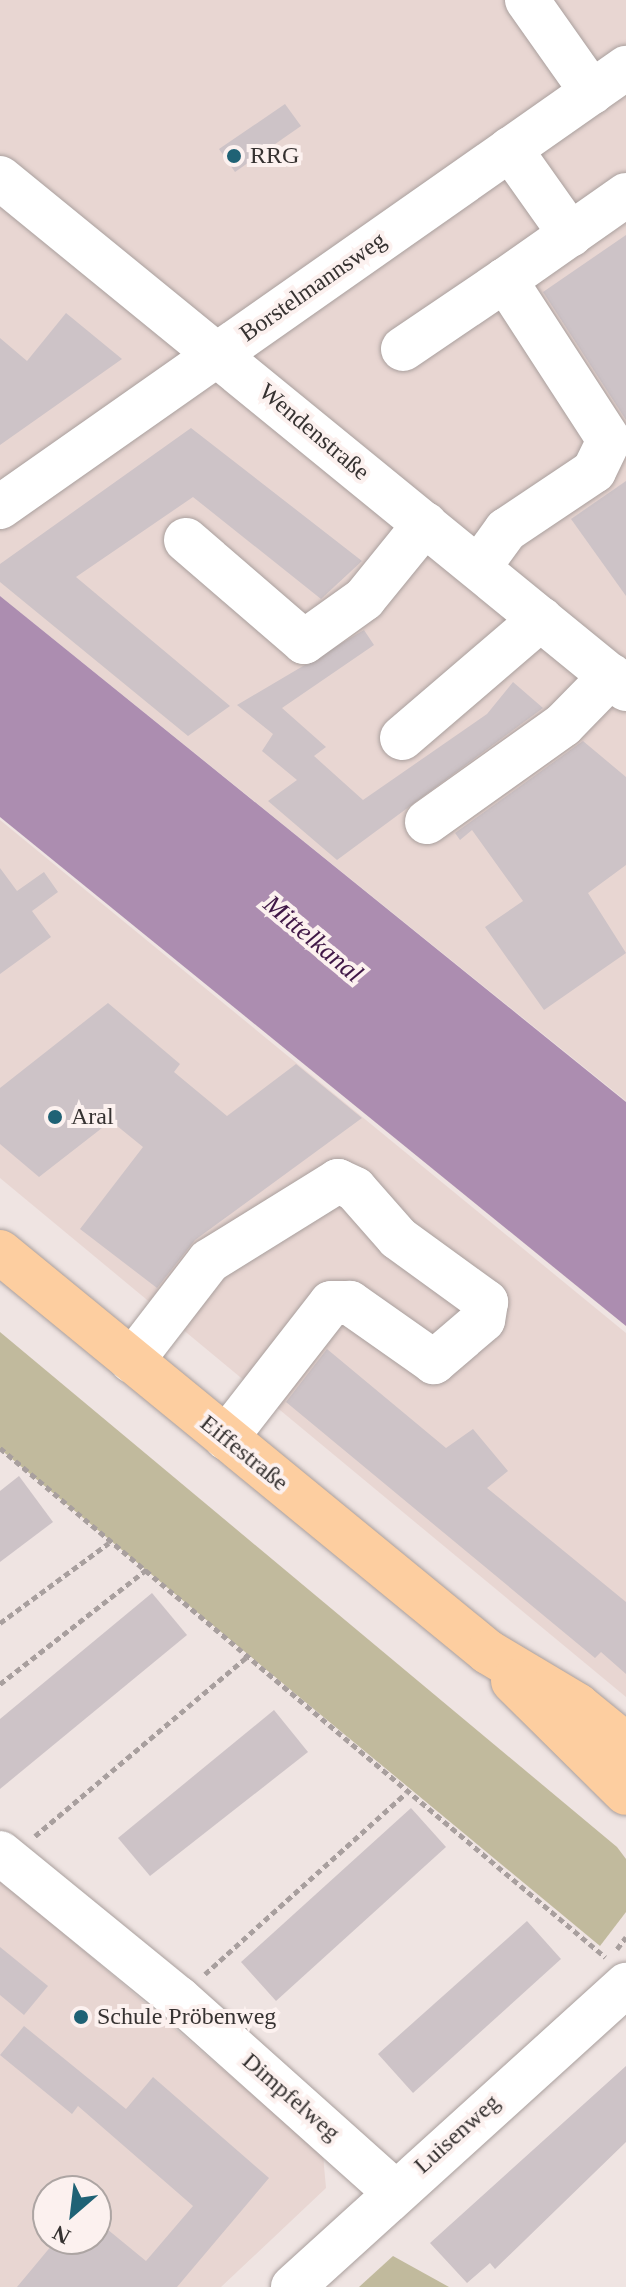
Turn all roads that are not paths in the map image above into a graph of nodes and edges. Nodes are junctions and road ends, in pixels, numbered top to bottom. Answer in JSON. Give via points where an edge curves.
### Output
{"nodes":[{"id":1,"x":527,"y":0,"type":"edge"},
{"id":2,"x":609,"y":80,"type":"edge"},
{"id":3,"x":510,"y":149,"type":"junction"},
{"id":4,"x":0,"y":178,"type":"edge"},
{"id":5,"x":626,"y":195,"type":"edge"},
{"id":6,"x":571,"y":235,"type":"junction"},
{"id":7,"x":505,"y":280,"type":"junction"},
{"id":8,"x":403,"y":349,"type":"dead end"},
{"id":9,"x":219,"y":353,"type":"junction"},
{"id":10,"x":0,"y":507,"type":"edge"},
{"id":11,"x":425,"y":524,"type":"junction"},
{"id":12,"x":186,"y":540,"type":"dead end"},
{"id":13,"x":479,"y":567,"type":"junction"},
{"id":14,"x":541,"y":619,"type":"junction"},
{"id":15,"x":618,"y":682,"type":"edge"},
{"id":16,"x":402,"y":738,"type":"dead end"},
{"id":17,"x":427,"y":822,"type":"dead end"},
{"id":18,"x":0,"y":1252,"type":"edge"},
{"id":19,"x":132,"y":1361,"type":"junction"},
{"id":20,"x":226,"y":1438,"type":"junction"},
{"id":21,"x":488,"y":1652,"type":"junction"},
{"id":22,"x":626,"y":1745,"type":"edge"},
{"id":23,"x":626,"y":1793,"type":"edge"},
{"id":24,"x":4,"y":1856,"type":"edge"},
{"id":25,"x":617,"y":1972,"type":"edge"},
{"id":26,"x":394,"y":2191,"type":"junction"},
{"id":27,"x":293,"y":2287,"type":"edge"}],
"edges":[{"from":1,"to":2,"type":"street"},
{"from":2,"to":3,"type":"street","name":"Borstelmannsweg"},
{"from":3,"to":6,"type":"street"},
{"from":3,"to":9,"type":"street","name":"Borstelmannsweg"},
{"from":4,"to":9,"type":"street","name":"Wendenstraße"},
{"from":5,"to":6,"type":"street"},
{"from":6,"to":7,"type":"street"},
{"from":7,"to":8,"type":"street"},
{"from":7,"to":13,"type":"street","via":[[609,440],[594,471],[506,530]]},
{"from":9,"to":10,"type":"street","name":"Borstelmannsweg"},
{"from":9,"to":11,"type":"street","name":"Wendenstraße"},
{"from":11,"to":12,"type":"street","via":[[364,599],[304,642]]},
{"from":11,"to":13,"type":"street","name":"Wendenstraße"},
{"from":13,"to":14,"type":"street","name":"Wendenstraße"},
{"from":14,"to":15,"type":"street","name":"Wendenstraße"},
{"from":14,"to":16,"type":"street"},
{"from":15,"to":17,"type":"street"},
{"from":18,"to":19,"type":"main road","name":"Eiffestraße"},
{"from":19,"to":20,"type":"main road","name":"Eiffestraße"},
{"from":19,"to":20,"type":"street","via":[[209,1261],[338,1181],[355,1189],[398,1238],[486,1302],[483,1320],[434,1362],[350,1303],[331,1303]]},
{"from":20,"to":21,"type":"main road","name":"Eiffestraße"},
{"from":21,"to":22,"type":"main road","name":"Eiffestraße","via":[[577,1705]]},
{"from":21,"to":23,"type":"main road","name":"Eiffestraße","via":[[556,1730]]},
{"from":24,"to":26,"type":"street","name":"Dimpfelweg","via":[[178,1998]]},
{"from":25,"to":26,"type":"street","name":"Luisenweg"},
{"from":26,"to":27,"type":"street","name":"Luisenweg"}]}
